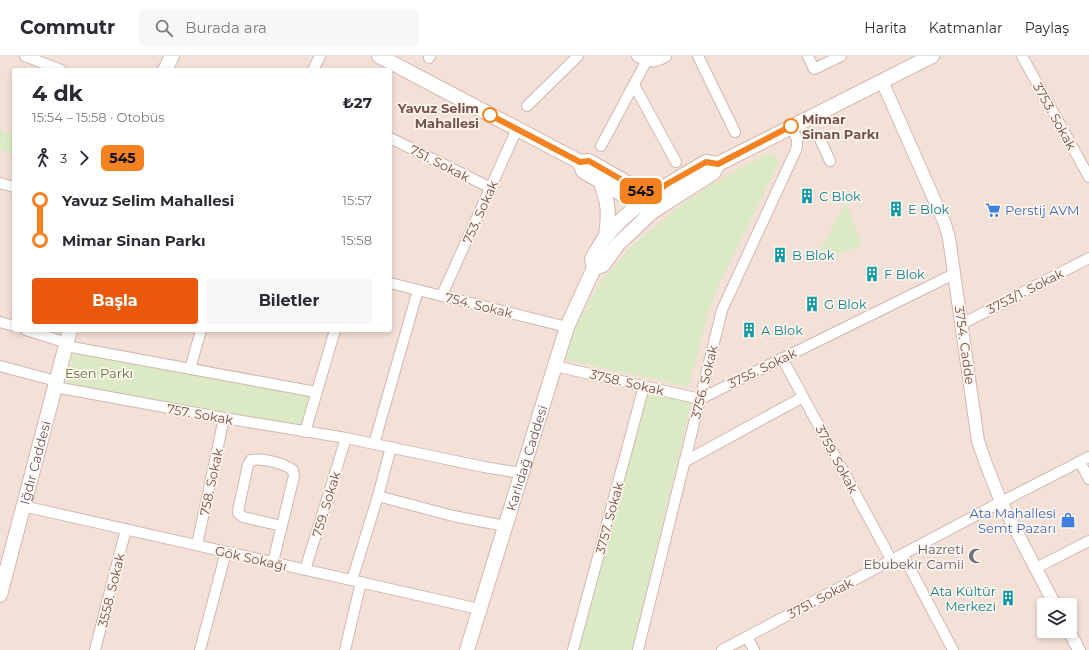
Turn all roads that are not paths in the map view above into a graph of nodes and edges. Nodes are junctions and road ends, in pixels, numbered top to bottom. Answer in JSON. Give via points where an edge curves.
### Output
{"nodes":[{"id":1,"x":25,"y":56,"type":"edge"},
{"id":2,"x":172,"y":56,"type":"edge"},
{"id":3,"x":320,"y":56,"type":"edge"},
{"id":4,"x":379,"y":56,"type":"edge"},
{"id":5,"x":578,"y":56,"type":"edge"},
{"id":6,"x":665,"y":56,"type":"edge"},
{"id":7,"x":698,"y":56,"type":"edge"},
{"id":8,"x":808,"y":56,"type":"edge"},
{"id":9,"x":932,"y":56,"type":"edge"},
{"id":10,"x":1022,"y":56,"type":"edge"},
{"id":11,"x":838,"y":57,"type":"edge"},
{"id":12,"x":643,"y":58,"type":"edge"},
{"id":13,"x":56,"y":68,"type":"edge"},
{"id":14,"x":166,"y":68,"type":"edge"},
{"id":15,"x":314,"y":68,"type":"edge"},
{"id":16,"x":882,"y":81,"type":"junction"},
{"id":17,"x":634,"y":85,"type":"junction"},
{"id":18,"x":527,"y":106,"type":"dead end"},
{"id":19,"x":791,"y":126,"type":"junction"},
{"id":20,"x":517,"y":129,"type":"junction"},
{"id":21,"x":735,"y":132,"type":"dead end"},
{"id":22,"x":820,"y":139,"type":"dead end"},
{"id":23,"x":392,"y":141,"type":"edge"},
{"id":24,"x":601,"y":146,"type":"dead end"},
{"id":25,"x":830,"y":161,"type":"dead end"},
{"id":26,"x":580,"y":162,"type":"junction"},
{"id":27,"x":676,"y":162,"type":"dead end"},
{"id":28,"x":718,"y":164,"type":"junction"},
{"id":29,"x":1089,"y":177,"type":"edge"},
{"id":30,"x":600,"y":181,"type":"junction"},
{"id":31,"x":0,"y":183,"type":"edge"},
{"id":32,"x":12,"y":186,"type":"edge"},
{"id":33,"x":491,"y":188,"type":"junction"},
{"id":34,"x":645,"y":200,"type":"junction"},
{"id":35,"x":664,"y":204,"type":"junction"},
{"id":36,"x":652,"y":212,"type":"junction"},
{"id":37,"x":606,"y":236,"type":"junction"},
{"id":38,"x":1089,"y":258,"type":"edge"},
{"id":39,"x":594,"y":268,"type":"junction"},
{"id":40,"x":954,"y":274,"type":"junction"},
{"id":41,"x":392,"y":284,"type":"edge"},
{"id":42,"x":418,"y":290,"type":"junction"},
{"id":43,"x":442,"y":296,"type":"junction"},
{"id":44,"x":0,"y":322,"type":"edge"},
{"id":45,"x":962,"y":324,"type":"junction"},
{"id":46,"x":12,"y":325,"type":"edge"},
{"id":47,"x":567,"y":327,"type":"junction"},
{"id":48,"x":34,"y":332,"type":"edge"},
{"id":49,"x":200,"y":332,"type":"edge"},
{"id":50,"x":334,"y":332,"type":"edge"},
{"id":51,"x":68,"y":340,"type":"edge"},
{"id":52,"x":782,"y":358,"type":"junction"},
{"id":53,"x":0,"y":366,"type":"edge"},
{"id":54,"x":555,"y":366,"type":"junction"},
{"id":55,"x":190,"y":369,"type":"junction"},
{"id":56,"x":56,"y":384,"type":"junction"},
{"id":57,"x":644,"y":386,"type":"junction"},
{"id":58,"x":316,"y":392,"type":"junction"},
{"id":59,"x":803,"y":397,"type":"junction"},
{"id":60,"x":700,"y":399,"type":"junction"},
{"id":61,"x":224,"y":418,"type":"junction"},
{"id":62,"x":305,"y":432,"type":"junction"},
{"id":63,"x":346,"y":438,"type":"junction"},
{"id":64,"x":374,"y":444,"type":"junction"},
{"id":65,"x":391,"y":448,"type":"junction"},
{"id":66,"x":1089,"y":457,"type":"edge"},
{"id":67,"x":684,"y":462,"type":"junction"},
{"id":68,"x":1080,"y":462,"type":"junction"},
{"id":69,"x":521,"y":473,"type":"junction"},
{"id":70,"x":1089,"y":479,"type":"edge"},
{"id":71,"x":378,"y":496,"type":"junction"},
{"id":72,"x":1001,"y":502,"type":"junction"},
{"id":73,"x":23,"y":506,"type":"junction"},
{"id":74,"x":282,"y":526,"type":"junction"},
{"id":75,"x":505,"y":526,"type":"junction"},
{"id":76,"x":126,"y":529,"type":"junction"},
{"id":77,"x":1089,"y":541,"type":"edge"},
{"id":78,"x":197,"y":545,"type":"junction"},
{"id":79,"x":226,"y":552,"type":"junction"},
{"id":80,"x":904,"y":555,"type":"junction"},
{"id":81,"x":892,"y":561,"type":"junction"},
{"id":82,"x":4,"y":562,"type":"edge"},
{"id":83,"x":273,"y":562,"type":"junction"},
{"id":84,"x":1036,"y":568,"type":"junction"},
{"id":85,"x":305,"y":570,"type":"junction"},
{"id":86,"x":357,"y":581,"type":"junction"},
{"id":87,"x":0,"y":595,"type":"edge"},
{"id":88,"x":1051,"y":598,"type":"edge"},
{"id":89,"x":479,"y":609,"type":"junction"},
{"id":90,"x":747,"y":637,"type":"junction"},
{"id":91,"x":1073,"y":638,"type":"edge"},
{"id":92,"x":95,"y":650,"type":"edge"},
{"id":93,"x":200,"y":650,"type":"edge"},
{"id":94,"x":345,"y":650,"type":"edge"},
{"id":95,"x":467,"y":650,"type":"edge"},
{"id":96,"x":573,"y":650,"type":"edge"},
{"id":97,"x":638,"y":650,"type":"edge"},
{"id":98,"x":722,"y":650,"type":"edge"},
{"id":99,"x":754,"y":650,"type":"edge"},
{"id":100,"x":953,"y":650,"type":"edge"},
{"id":101,"x":1079,"y":650,"type":"edge"}],
"edges":[{"from":1,"to":13,"type":"street"},
{"from":2,"to":14,"type":"main road"},
{"from":3,"to":15,"type":"street"},
{"from":4,"to":20,"type":"main road"},
{"from":5,"to":18,"type":"street"},
{"from":6,"to":12,"type":"street","via":[[654,61]]},
{"from":7,"to":21,"type":"street"},
{"from":8,"to":11,"type":"street","via":[[814,69]]},
{"from":9,"to":16,"type":"main road","name":"Karlıdağ Caddesi"},
{"from":10,"to":29,"type":"street","name":"3753. Sokak"},
{"from":12,"to":17,"type":"street"},
{"from":16,"to":19,"type":"main road","name":"Karlıdağ Caddesi"},
{"from":16,"to":40,"type":"street","name":"3754. Cadde","via":[[945,224]]},
{"from":17,"to":24,"type":"street"},
{"from":17,"to":27,"type":"street"},
{"from":19,"to":28,"type":"main road","name":"Karlıdağ Caddesi"},
{"from":19,"to":60,"type":"street","name":"3756. Sokak","via":[[797,138],[796,150],[722,310]]},
{"from":20,"to":26,"type":"main road"},
{"from":20,"to":33,"type":"street","name":"753. Sokak"},
{"from":22,"to":25,"type":"street"},
{"from":23,"to":33,"type":"street","name":"751. Sokak"},
{"from":26,"to":30,"type":"main road","via":[[583,171]]},
{"from":26,"to":34,"type":"main road","via":[[589,161]]},
{"from":28,"to":34,"type":"main road","name":"Karlıdağ Caddesi","via":[[706,162]]},
{"from":28,"to":35,"type":"main road","name":"Karlıdağ Caddesi","via":[[713,173]]},
{"from":30,"to":34,"type":"main road"},
{"from":30,"to":37,"type":"main road","via":[[608,208]]},
{"from":31,"to":32,"type":"street"},
{"from":33,"to":43,"type":"street","name":"753. Sokak"},
{"from":34,"to":35,"type":"main road"},
{"from":34,"to":36,"type":"main road"},
{"from":34,"to":37,"type":"main road","name":"Karlıdağ Caddesi"},
{"from":35,"to":36,"type":"main road","name":"Karlıdağ Caddesi"},
{"from":36,"to":39,"type":"main road","name":"Karlıdağ Caddesi","via":[[618,244],[603,265]]},
{"from":37,"to":39,"type":"main road","name":"Karlıdağ Caddesi","via":[[592,259]]},
{"from":38,"to":45,"type":"street","name":"3753/1. Sokak"},
{"from":39,"to":47,"type":"main road","name":"Karlıdağ Caddesi"},
{"from":40,"to":45,"type":"street","name":"3754. Cadde"},
{"from":40,"to":52,"type":"street","name":"3755. Sokak"},
{"from":41,"to":42,"type":"street","name":"754. Sokak"},
{"from":42,"to":43,"type":"street","name":"754. Sokak"},
{"from":42,"to":64,"type":"street"},
{"from":43,"to":47,"type":"street","name":"754. Sokak"},
{"from":44,"to":46,"type":"street"},
{"from":45,"to":72,"type":"street","name":"3754. Cadde","via":[[978,440]]},
{"from":47,"to":54,"type":"main road","name":"Karlıdağ Caddesi"},
{"from":48,"to":51,"type":"street"},
{"from":49,"to":55,"type":"street"},
{"from":50,"to":58,"type":"street"},
{"from":51,"to":55,"type":"street"},
{"from":51,"to":56,"type":"main road","name":"Iğdır Caddesi"},
{"from":52,"to":59,"type":"street","name":"3759. Sokak"},
{"from":52,"to":60,"type":"street","name":"3755. Sokak"},
{"from":53,"to":56,"type":"street","name":"757. Sokak"},
{"from":54,"to":57,"type":"street","name":"3758. Sokak"},
{"from":54,"to":69,"type":"main road","name":"Karlıdağ Caddesi"},
{"from":55,"to":58,"type":"street"},
{"from":56,"to":61,"type":"street","name":"757. Sokak"},
{"from":56,"to":73,"type":"main road","name":"Iğdır Caddesi"},
{"from":57,"to":60,"type":"street","name":"3758. Sokak"},
{"from":57,"to":96,"type":"street","name":"3757. Sokak"},
{"from":58,"to":62,"type":"street"},
{"from":59,"to":67,"type":"street"},
{"from":59,"to":81,"type":"street","name":"3759. Sokak"},
{"from":60,"to":67,"type":"street","name":"3756. Sokak"},
{"from":61,"to":62,"type":"street","name":"757. Sokak"},
{"from":61,"to":78,"type":"street","name":"758. Sokak"},
{"from":62,"to":63,"type":"street","name":"757. Sokak"},
{"from":63,"to":64,"type":"street","name":"757. Sokak"},
{"from":63,"to":85,"type":"street","name":"759. Sokak"},
{"from":64,"to":65,"type":"street","name":"757. Sokak"},
{"from":65,"to":69,"type":"street","name":"757. Sokak"},
{"from":65,"to":71,"type":"street"},
{"from":66,"to":68,"type":"street","name":"3751. Sokak"},
{"from":67,"to":97,"type":"street","name":"3756. Sokak"},
{"from":68,"to":70,"type":"street"},
{"from":68,"to":72,"type":"street","name":"3751. Sokak"},
{"from":69,"to":75,"type":"main road","name":"Karlıdağ Caddesi"},
{"from":71,"to":75,"type":"street"},
{"from":71,"to":86,"type":"street"},
{"from":72,"to":80,"type":"street","name":"3751. Sokak"},
{"from":72,"to":84,"type":"street","name":"3754. Cadde"},
{"from":73,"to":76,"type":"street","name":"Gök Sokağı"},
{"from":73,"to":82,"type":"main road","name":"Iğdır Caddesi"},
{"from":74,"to":74,"type":"street","via":[[294,476],[293,470],[286,465],[251,460],[238,513],[243,517]]},
{"from":74,"to":83,"type":"street"},
{"from":75,"to":89,"type":"main road","name":"Karlıdağ Caddesi"},
{"from":76,"to":78,"type":"street","name":"Gök Sokağı"},
{"from":76,"to":92,"type":"street","name":"3558. Sokak"},
{"from":77,"to":84,"type":"street"},
{"from":78,"to":79,"type":"street","name":"Gök Sokağı"},
{"from":79,"to":83,"type":"street","name":"Gök Sokağı"},
{"from":79,"to":93,"type":"street"},
{"from":80,"to":81,"type":"street","name":"3751. Sokak"},
{"from":80,"to":100,"type":"street"},
{"from":81,"to":90,"type":"street","name":"3751. Sokak"},
{"from":82,"to":87,"type":"main road","name":"Iğdır Caddesi"},
{"from":83,"to":85,"type":"street","name":"Gök Sokağı"},
{"from":84,"to":88,"type":"street","name":"3754. Cadde"},
{"from":85,"to":86,"type":"street","name":"Gök Sokağı"},
{"from":86,"to":89,"type":"street","name":"Gök Sokağı"},
{"from":86,"to":94,"type":"street"},
{"from":89,"to":95,"type":"main road","name":"Karlıdağ Caddesi"},
{"from":90,"to":98,"type":"street","name":"3751. Sokak"},
{"from":90,"to":99,"type":"street"},
{"from":91,"to":101,"type":"street"}]}
